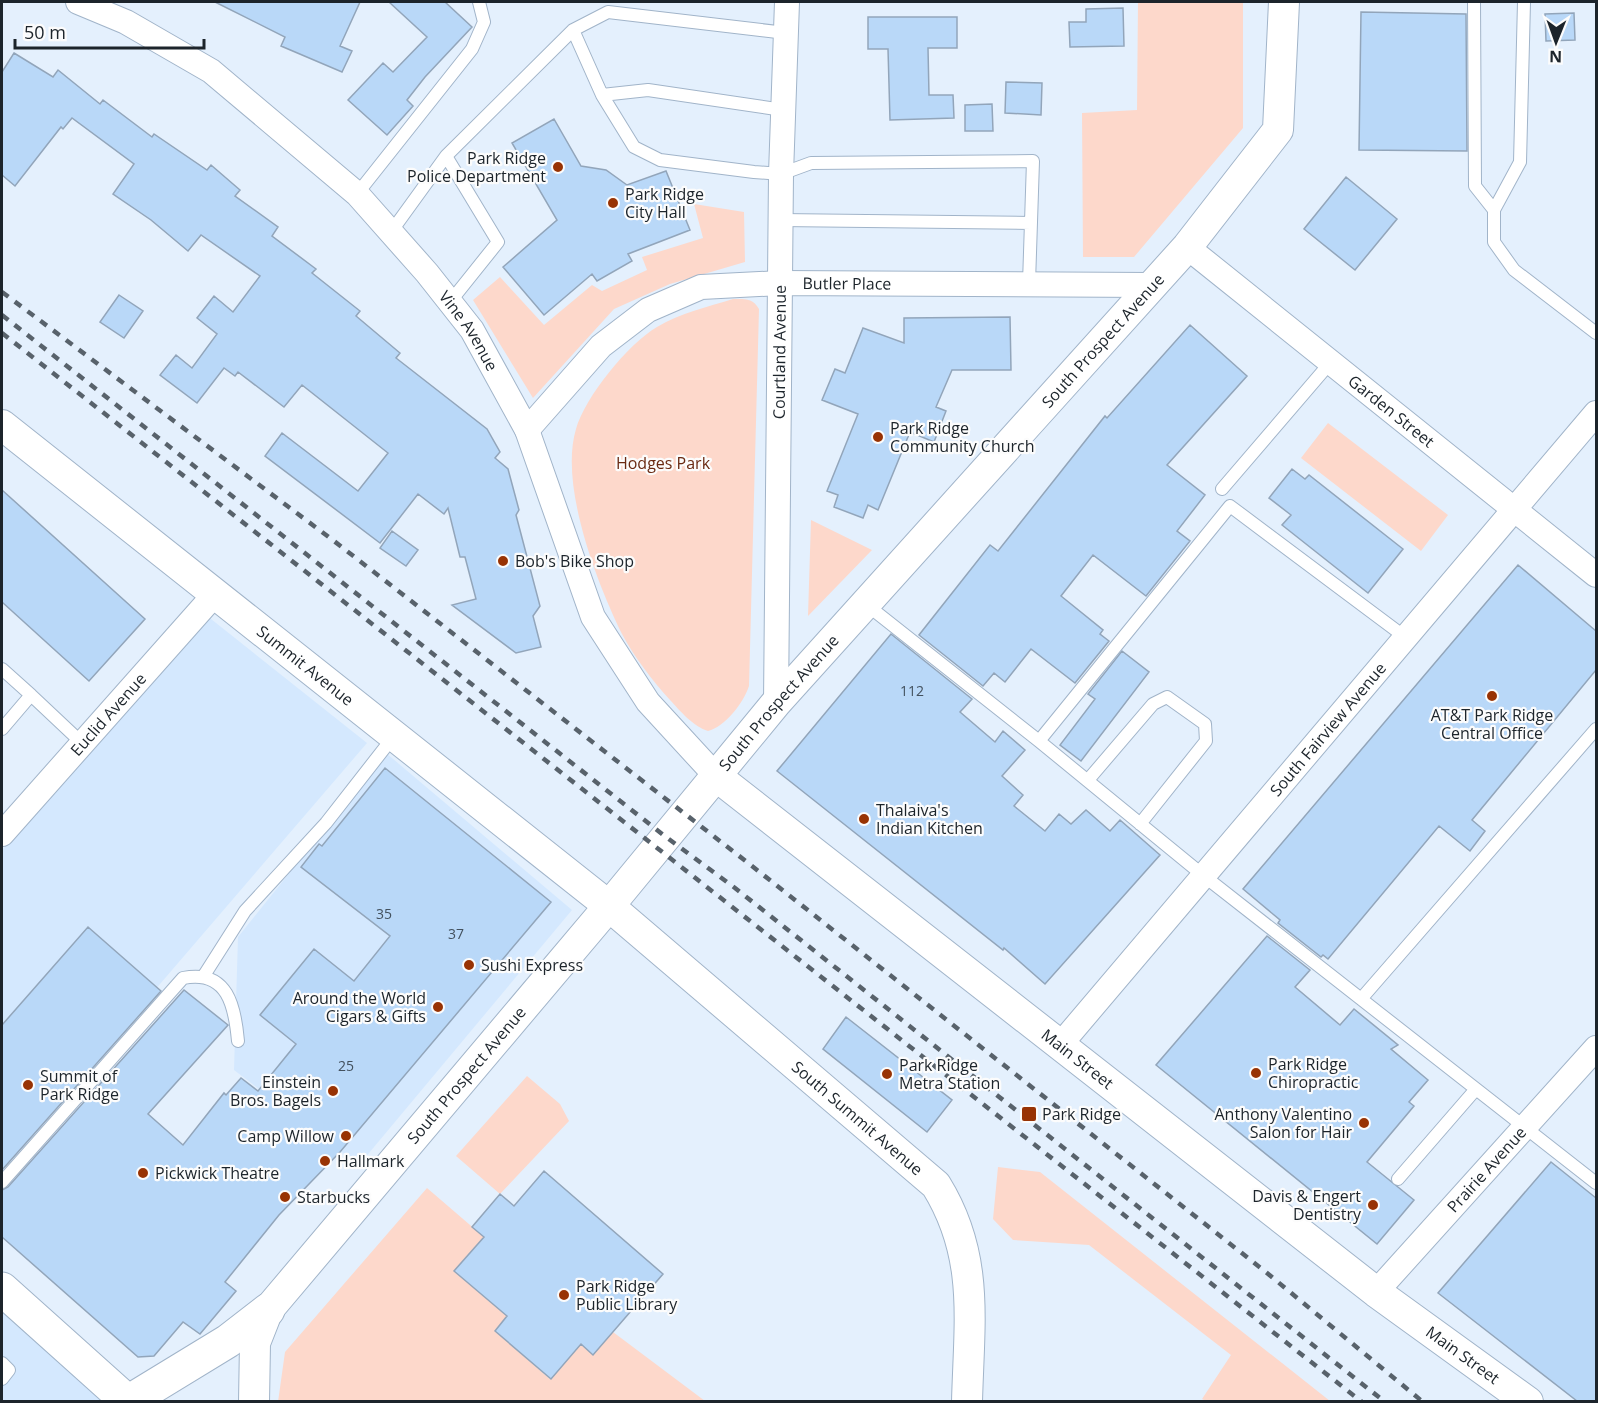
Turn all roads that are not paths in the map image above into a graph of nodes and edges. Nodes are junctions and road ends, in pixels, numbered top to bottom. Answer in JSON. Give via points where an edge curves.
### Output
{"nodes":[{"id":1,"x":78,"y":2,"type":"edge"},
{"id":2,"x":479,"y":2,"type":"edge"},
{"id":3,"x":787,"y":2,"type":"edge"},
{"id":4,"x":1284,"y":2,"type":"edge"},
{"id":5,"x":1474,"y":2,"type":"edge"},
{"id":6,"x":1524,"y":2,"type":"edge"},
{"id":7,"x":573,"y":30,"type":"junction"},
{"id":8,"x":786,"y":33,"type":"junction"},
{"id":9,"x":602,"y":95,"type":"junction"},
{"id":10,"x":783,"y":110,"type":"junction"},
{"id":11,"x":446,"y":156,"type":"junction"},
{"id":12,"x":781,"y":174,"type":"junction"},
{"id":13,"x":357,"y":194,"type":"junction"},
{"id":14,"x":1494,"y":210,"type":"junction"},
{"id":15,"x":780,"y":220,"type":"junction"},
{"id":16,"x":1031,"y":224,"type":"junction"},
{"id":17,"x":391,"y":231,"type":"junction"},
{"id":18,"x":1186,"y":247,"type":"junction"},
{"id":19,"x":1029,"y":283,"type":"junction"},
{"id":20,"x":780,"y":284,"type":"junction"},
{"id":21,"x":1150,"y":285,"type":"junction"},
{"id":22,"x":450,"y":302,"type":"junction"},
{"id":23,"x":1596,"y":333,"type":"edge"},
{"id":24,"x":1330,"y":363,"type":"junction"},
{"id":25,"x":1596,"y":413,"type":"edge"},
{"id":26,"x":2,"y":425,"type":"edge"},
{"id":27,"x":527,"y":430,"type":"junction"},
{"id":28,"x":1222,"y":489,"type":"dead end"},
{"id":29,"x":1514,"y":511,"type":"junction"},
{"id":30,"x":1596,"y":575,"type":"edge"},
{"id":31,"x":215,"y":594,"type":"junction"},
{"id":32,"x":867,"y":605,"type":"junction"},
{"id":33,"x":1405,"y":638,"type":"junction"},
{"id":34,"x":2,"y":669,"type":"edge"},
{"id":35,"x":30,"y":695,"type":"junction"},
{"id":36,"x":776,"y":704,"type":"junction"},
{"id":37,"x":2,"y":729,"type":"edge"},
{"id":38,"x":1596,"y":729,"type":"edge"},
{"id":39,"x":394,"y":736,"type":"junction"},
{"id":40,"x":1039,"y":741,"type":"junction"},
{"id":41,"x":82,"y":743,"type":"junction"},
{"id":42,"x":716,"y":776,"type":"junction"},
{"id":43,"x":1088,"y":780,"type":"junction"},
{"id":44,"x":1140,"y":824,"type":"junction"},
{"id":45,"x":2,"y":834,"type":"edge"},
{"id":46,"x":1204,"y":876,"type":"junction"},
{"id":47,"x":609,"y":906,"type":"junction"},
{"id":48,"x":203,"y":977,"type":"junction"},
{"id":49,"x":1361,"y":999,"type":"junction"},
{"id":50,"x":238,"y":1041,"type":"dead end"},
{"id":51,"x":1060,"y":1045,"type":"junction"},
{"id":52,"x":1596,"y":1048,"type":"edge"},
{"id":53,"x":1476,"y":1089,"type":"junction"},
{"id":54,"x":1526,"y":1127,"type":"junction"},
{"id":55,"x":1398,"y":1179,"type":"dead end"},
{"id":56,"x":2,"y":1182,"type":"edge"},
{"id":57,"x":1596,"y":1183,"type":"edge"},
{"id":58,"x":2,"y":1288,"type":"edge"},
{"id":59,"x":1376,"y":1293,"type":"junction"},
{"id":60,"x":268,"y":1310,"type":"junction"},
{"id":61,"x":128,"y":1401,"type":"edge"},
{"id":62,"x":254,"y":1401,"type":"edge"},
{"id":63,"x":967,"y":1401,"type":"edge"},
{"id":64,"x":1528,"y":1401,"type":"edge"}],
"edges":[{"from":1,"to":13,"type":"street","name":"Vine Avenue","via":[[126,22],[212,72]]},
{"from":2,"to":13,"type":"lane","via":[[484,22],[472,49]]},
{"from":3,"to":8,"type":"street","name":"Courtland Avenue"},
{"from":4,"to":18,"type":"street","name":"South Prospect Avenue","via":[[1278,130]]},
{"from":5,"to":14,"type":"lane","via":[[1475,186]]},
{"from":6,"to":14,"type":"lane","via":[[1520,162]]},
{"from":7,"to":8,"type":"lane","via":[[608,12]]},
{"from":7,"to":9,"type":"lane"},
{"from":7,"to":11,"type":"lane"},
{"from":8,"to":10,"type":"street","name":"Courtland Avenue"},
{"from":9,"to":10,"type":"lane","via":[[648,90]]},
{"from":9,"to":12,"type":"lane","via":[[633,147],[660,160]]},
{"from":10,"to":12,"type":"street","name":"Courtland Avenue"},
{"from":11,"to":17,"type":"lane"},
{"from":11,"to":22,"type":"lane","via":[[498,242]]},
{"from":12,"to":15,"type":"street","name":"Courtland Avenue"},
{"from":12,"to":16,"type":"lane","via":[[811,163],[1033,161]]},
{"from":13,"to":17,"type":"street","name":"Vine Avenue"},
{"from":14,"to":23,"type":"lane","via":[[1494,242],[1514,270]]},
{"from":15,"to":16,"type":"lane"},
{"from":15,"to":20,"type":"street","name":"Courtland Avenue"},
{"from":16,"to":19,"type":"lane"},
{"from":17,"to":22,"type":"street","name":"Vine Avenue"},
{"from":18,"to":21,"type":"street","name":"South Prospect Avenue"},
{"from":18,"to":24,"type":"street","name":"Garden Street"},
{"from":19,"to":20,"type":"street","name":"Butler Place"},
{"from":19,"to":21,"type":"street","name":"Butler Place"},
{"from":20,"to":27,"type":"street","name":"Butler Place","via":[[701,287],[648,310],[601,346]]},
{"from":20,"to":36,"type":"street","name":"Courtland Avenue"},
{"from":21,"to":32,"type":"street","name":"South Prospect Avenue"},
{"from":22,"to":27,"type":"street","name":"Vine Avenue","via":[[472,330]]},
{"from":24,"to":28,"type":"lane"},
{"from":24,"to":29,"type":"street","name":"Garden Street"},
{"from":25,"to":29,"type":"street","name":"South Fairview Avenue"},
{"from":26,"to":31,"type":"street","name":"Summit Avenue"},
{"from":27,"to":42,"type":"street","name":"Vine Avenue","via":[[593,617],[648,702]]},
{"from":29,"to":30,"type":"street","name":"Garden Street"},
{"from":29,"to":33,"type":"street","name":"South Fairview Avenue"},
{"from":31,"to":39,"type":"street","name":"Summit Avenue"},
{"from":31,"to":41,"type":"street","name":"Euclid Avenue"},
{"from":32,"to":36,"type":"street","name":"South Prospect Avenue"},
{"from":32,"to":40,"type":"lane"},
{"from":33,"to":40,"type":"lane","via":[[1230,506]]},
{"from":33,"to":46,"type":"street","name":"South Fairview Avenue"},
{"from":34,"to":35,"type":"lane"},
{"from":35,"to":37,"type":"lane"},
{"from":35,"to":41,"type":"lane"},
{"from":36,"to":42,"type":"street","name":"South Prospect Avenue"},
{"from":38,"to":49,"type":"lane"},
{"from":39,"to":47,"type":"street","name":"Summit Avenue"},
{"from":39,"to":48,"type":"lane","via":[[326,823],[245,911]]},
{"from":40,"to":43,"type":"lane"},
{"from":41,"to":45,"type":"street","name":"Euclid Avenue"},
{"from":42,"to":47,"type":"street","name":"South Prospect Avenue"},
{"from":42,"to":51,"type":"street","name":"Main Street"},
{"from":43,"to":44,"type":"lane"},
{"from":43,"to":44,"type":"lane","via":[[1153,704],[1167,697],[1205,724],[1206,741]]},
{"from":44,"to":46,"type":"lane"},
{"from":46,"to":49,"type":"lane"},
{"from":46,"to":51,"type":"street","name":"South Fairview Avenue"},
{"from":47,"to":60,"type":"street","name":"South Prospect Avenue"},
{"from":47,"to":63,"type":"street","name":"South Summit Avenue","via":[[936,1185],[962,1236],[968,1269]]},
{"from":48,"to":50,"type":"lane","via":[[231,998]]},
{"from":48,"to":56,"type":"lane","via":[[183,978]]},
{"from":49,"to":53,"type":"lane"},
{"from":51,"to":59,"type":"street","name":"Main Street"},
{"from":52,"to":54,"type":"street","name":"Prairie Avenue"},
{"from":53,"to":54,"type":"lane"},
{"from":53,"to":55,"type":"lane"},
{"from":54,"to":57,"type":"lane"},
{"from":54,"to":59,"type":"street","name":"Prairie Avenue"},
{"from":58,"to":61,"type":"main road"},
{"from":59,"to":64,"type":"street","name":"Main Street"},
{"from":60,"to":61,"type":"main road","via":[[228,1341]]},
{"from":60,"to":62,"type":"street","name":"South Prospect Avenue","via":[[255,1343]]}]}
